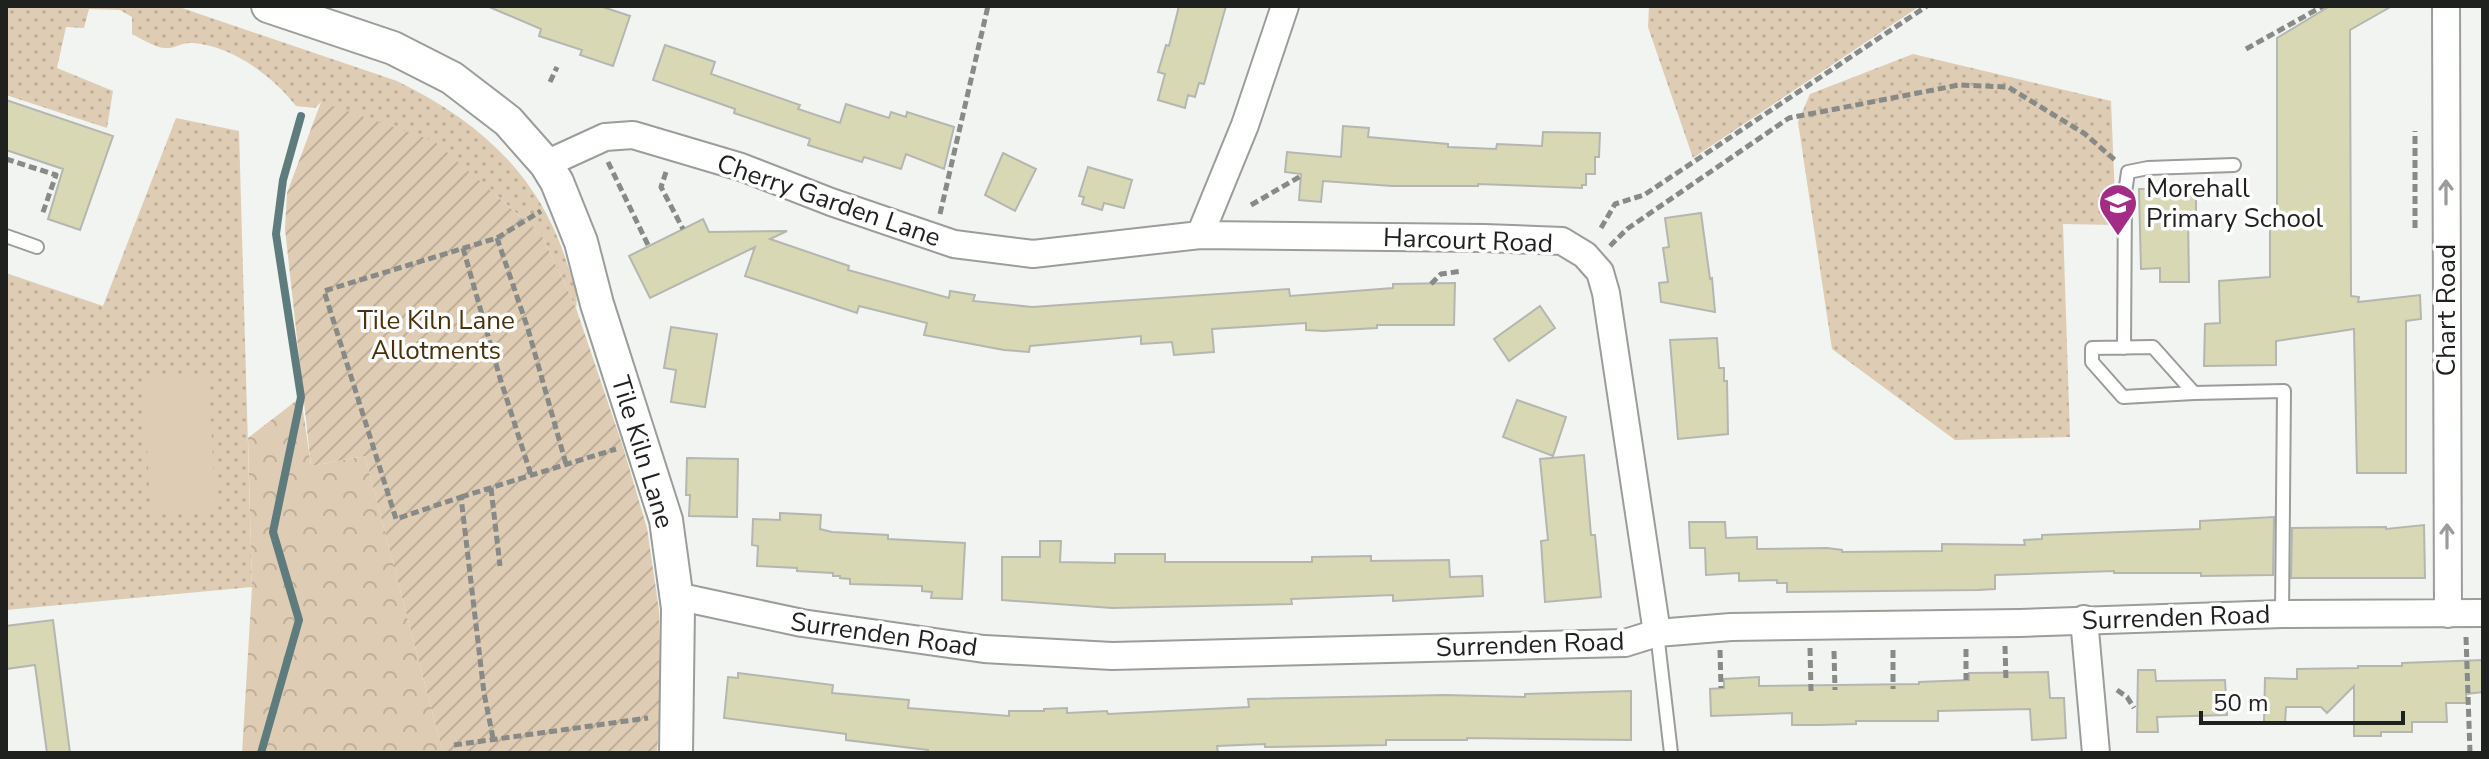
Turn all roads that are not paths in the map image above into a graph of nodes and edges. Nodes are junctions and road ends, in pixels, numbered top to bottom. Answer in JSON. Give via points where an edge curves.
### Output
{"nodes":[{"id":1,"x":268,"y":6,"type":"edge"},
{"id":2,"x":1285,"y":6,"type":"edge"},
{"id":3,"x":2446,"y":6,"type":"edge"},
{"id":4,"x":546,"y":164,"type":"junction"},
{"id":5,"x":2234,"y":165,"type":"dead end"},
{"id":6,"x":1200,"y":235,"type":"junction"},
{"id":7,"x":6,"y":236,"type":"edge"},
{"id":8,"x":37,"y":247,"type":"dead end"},
{"id":9,"x":2124,"y":348,"type":"junction"},
{"id":10,"x":2194,"y":393,"type":"junction"},
{"id":11,"x":676,"y":596,"type":"junction"},
{"id":12,"x":2282,"y":614,"type":"junction"},
{"id":13,"x":2084,"y":619,"type":"junction"},
{"id":14,"x":2466,"y":620,"type":"edge"},
{"id":15,"x":1657,"y":633,"type":"junction"},
{"id":16,"x":676,"y":753,"type":"edge"},
{"id":17,"x":1671,"y":753,"type":"edge"},
{"id":18,"x":2096,"y":753,"type":"edge"}],
"edges":[{"from":1,"to":4,"type":"street","via":[[393,48],[452,78],[508,121]]},
{"from":2,"to":6,"type":"street"},
{"from":14,"to":3,"type":"street","name":"Chart Road","one_way":true},
{"from":4,"to":6,"type":"street","name":"Cherry Garden Lane","via":[[605,137],[633,135],[741,167],[954,244],[1033,254]]},
{"from":4,"to":11,"type":"street","name":"Tile Kiln Lane","via":[[581,242],[666,520]]},
{"from":5,"to":9,"type":"lane","via":[[2128,172]]},
{"from":6,"to":15,"type":"street","name":"Harcourt Road","via":[[1562,241],[1585,255],[1600,272],[1606,293]]},
{"from":7,"to":8,"type":"lane"},
{"from":9,"to":10,"type":"lane","via":[[2153,347]]},
{"from":9,"to":10,"type":"lane","via":[[2092,348],[2092,362],[2123,397]]},
{"from":10,"to":12,"type":"lane","via":[[2284,391]]},
{"from":11,"to":15,"type":"street","name":"Surrenden Road","via":[[802,623],[984,649],[1112,656],[1625,643]]},
{"from":11,"to":16,"type":"street","name":"Tile Kiln Lane"},
{"from":12,"to":13,"type":"street","name":"Surrenden Road"},
{"from":12,"to":14,"type":"street","name":"Surrenden Road"},
{"from":13,"to":15,"type":"street","name":"Surrenden Road"},
{"from":13,"to":18,"type":"street"},
{"from":15,"to":17,"type":"lane"}]}
